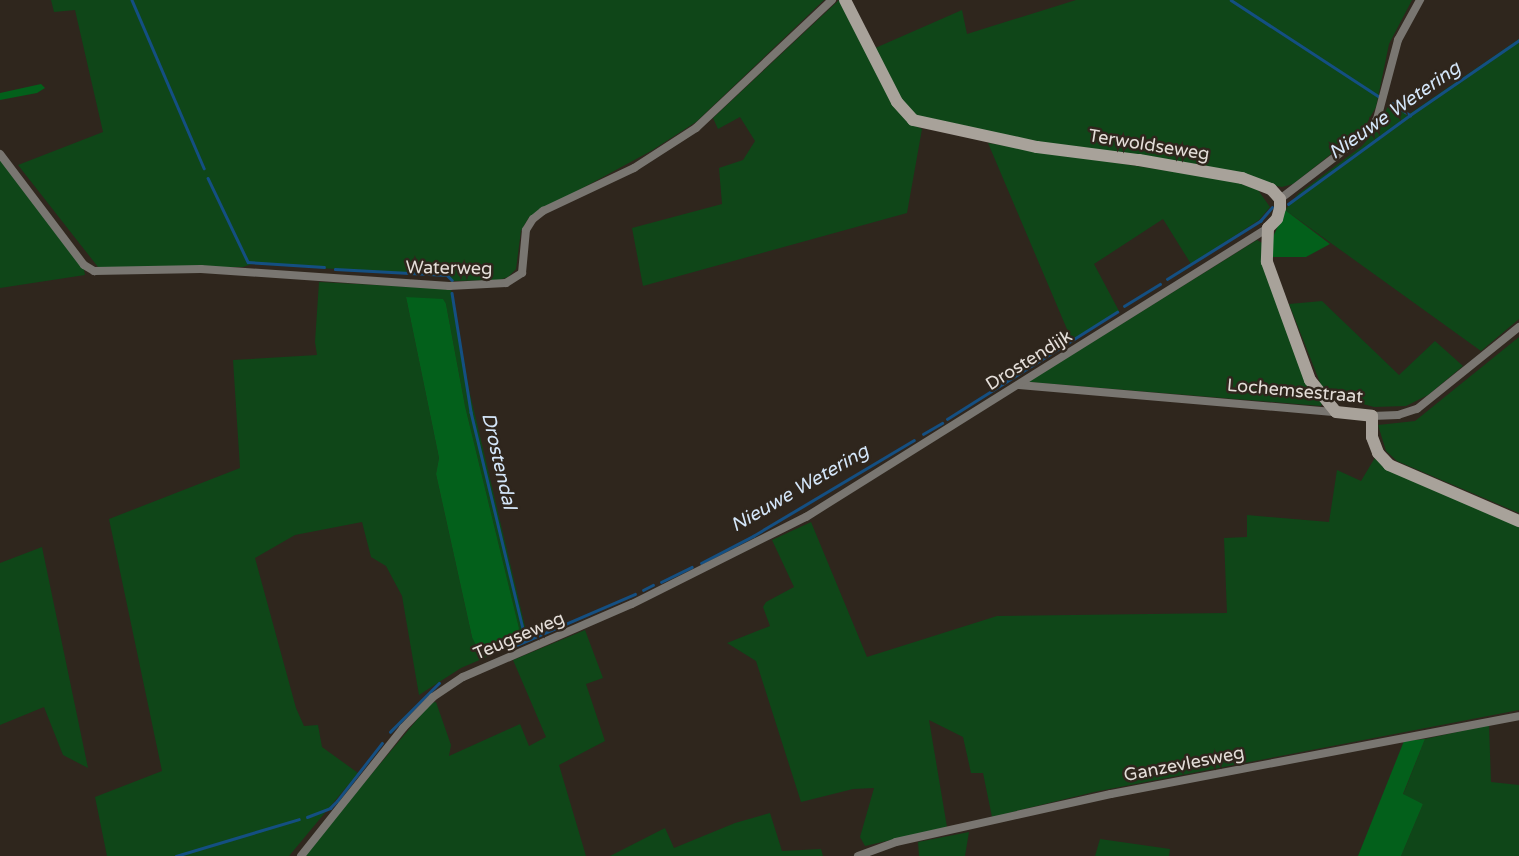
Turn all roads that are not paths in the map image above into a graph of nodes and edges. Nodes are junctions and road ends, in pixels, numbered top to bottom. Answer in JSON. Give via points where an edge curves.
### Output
{"nodes":[{"id":1,"x":832,"y":0,"type":"edge"},
{"id":2,"x":845,"y":0,"type":"edge"},
{"id":3,"x":1420,"y":0,"type":"edge"},
{"id":4,"x":0,"y":154,"type":"edge"},
{"id":5,"x":1280,"y":204,"type":"junction"},
{"id":6,"x":1268,"y":228,"type":"junction"},
{"id":7,"x":1519,"y":327,"type":"edge"},
{"id":8,"x":1019,"y":385,"type":"junction"},
{"id":9,"x":1336,"y":411,"type":"junction"},
{"id":10,"x":1372,"y":416,"type":"junction"},
{"id":11,"x":806,"y":517,"type":"joint"},
{"id":12,"x":1519,"y":521,"type":"edge"},
{"id":13,"x":1519,"y":716,"type":"edge"},
{"id":14,"x":302,"y":856,"type":"edge"},
{"id":15,"x":858,"y":856,"type":"edge"}],
"edges":[{"from":1,"to":4,"type":"street","name":"Waterweg","via":[[704,122],[634,168],[533,219],[526,230],[522,273],[506,283],[449,286],[201,269],[94,271],[84,265]]},
{"from":2,"to":5,"type":"street","name":"Terwoldseweg","via":[[897,102],[914,120],[1037,147],[1242,178],[1266,186]]},
{"from":3,"to":5,"type":"street","via":[[1398,40],[1377,119]]},
{"from":5,"to":6,"type":"street","via":[[1277,219]]},
{"from":6,"to":8,"type":"street","name":"Drostendijk"},
{"from":6,"to":9,"type":"street","via":[[1268,262],[1304,365],[1310,380]]},
{"from":7,"to":10,"type":"street","via":[[1424,404],[1398,415]]},
{"from":8,"to":9,"type":"street","name":"Lochemsestraat"},
{"from":8,"to":11,"type":"street","name":"Drostendijk"},
{"from":9,"to":10,"type":"street","name":"Lochemsestraat"},
{"from":10,"to":12,"type":"street","name":"Lochemsestraat","via":[[1375,445],[1389,465]]},
{"from":11,"to":14,"type":"street","name":"Teugseweg","via":[[632,604],[463,677],[433,696]]},
{"from":13,"to":15,"type":"street","name":"Ganzevlesweg","via":[[1111,794],[896,842]]}]}
